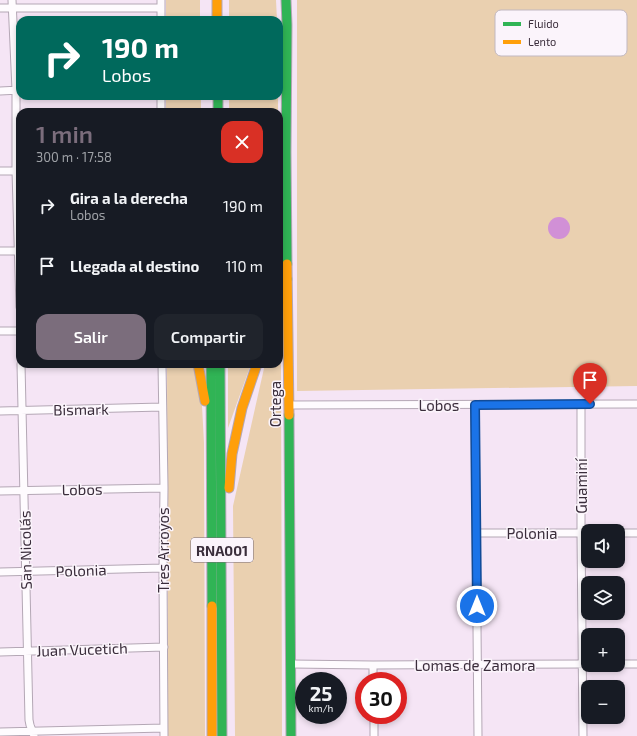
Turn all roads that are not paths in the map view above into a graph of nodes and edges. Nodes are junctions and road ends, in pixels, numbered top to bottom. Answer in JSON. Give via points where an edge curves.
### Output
{"nodes":[{"id":1,"x":12,"y":0,"type":"edge"},
{"id":2,"x":161,"y":0,"type":"edge"},
{"id":3,"x":208,"y":0,"type":"edge"},
{"id":4,"x":217,"y":0,"type":"edge"},
{"id":5,"x":286,"y":0,"type":"edge"},
{"id":6,"x":0,"y":8,"type":"edge"},
{"id":7,"x":12,"y":8,"type":"junction"},
{"id":8,"x":161,"y":8,"type":"junction"},
{"id":9,"x":161,"y":16,"type":"edge"},
{"id":10,"x":209,"y":16,"type":"edge"},
{"id":11,"x":217,"y":16,"type":"edge"},
{"id":12,"x":16,"y":63,"type":"edge"},
{"id":13,"x":0,"y":90,"type":"edge"},
{"id":14,"x":16,"y":90,"type":"edge"},
{"id":15,"x":0,"y":171,"type":"edge"},
{"id":16,"x":16,"y":171,"type":"edge"},
{"id":17,"x":0,"y":251,"type":"edge"},
{"id":18,"x":16,"y":251,"type":"edge"},
{"id":19,"x":287,"y":279,"type":"junction"},
{"id":20,"x":283,"y":290,"type":"edge"},
{"id":21,"x":16,"y":330,"type":"edge"},
{"id":22,"x":0,"y":331,"type":"edge"},
{"id":23,"x":22,"y":368,"type":"edge"},
{"id":24,"x":162,"y":368,"type":"edge"},
{"id":25,"x":199,"y":368,"type":"edge"},
{"id":26,"x":211,"y":368,"type":"edge"},
{"id":27,"x":220,"y":368,"type":"edge"},
{"id":28,"x":256,"y":368,"type":"edge"},
{"id":29,"x":581,"y":404,"type":"junction"},
{"id":30,"x":637,"y":404,"type":"edge"},
{"id":31,"x":289,"y":405,"type":"junction"},
{"id":32,"x":475,"y":405,"type":"junction"},
{"id":33,"x":162,"y":407,"type":"junction"},
{"id":34,"x":22,"y":410,"type":"junction"},
{"id":35,"x":0,"y":411,"type":"edge"},
{"id":36,"x":212,"y":480,"type":"junction"},
{"id":37,"x":164,"y":488,"type":"junction"},
{"id":38,"x":24,"y":490,"type":"junction"},
{"id":39,"x":0,"y":491,"type":"edge"},
{"id":40,"x":584,"y":524,"type":"edge"},
{"id":41,"x":477,"y":533,"type":"junction"},
{"id":42,"x":581,"y":533,"type":"edge"},
{"id":43,"x":625,"y":533,"type":"edge"},
{"id":44,"x":637,"y":533,"type":"edge"},
{"id":45,"x":222,"y":567,"type":"junction"},
{"id":46,"x":163,"y":568,"type":"junction"},
{"id":47,"x":584,"y":568,"type":"edge"},
{"id":48,"x":0,"y":572,"type":"edge"},
{"id":49,"x":25,"y":572,"type":"junction"},
{"id":50,"x":585,"y":628,"type":"edge"},
{"id":51,"x":164,"y":647,"type":"junction"},
{"id":52,"x":28,"y":651,"type":"junction"},
{"id":53,"x":0,"y":652,"type":"edge"},
{"id":54,"x":291,"y":664,"type":"junction"},
{"id":55,"x":477,"y":664,"type":"junction"},
{"id":56,"x":581,"y":664,"type":"edge"},
{"id":57,"x":625,"y":664,"type":"edge"},
{"id":58,"x":637,"y":664,"type":"edge"},
{"id":59,"x":373,"y":665,"type":"junction"},
{"id":60,"x":373,"y":672,"type":"edge"},
{"id":61,"x":585,"y":672,"type":"edge"},
{"id":62,"x":374,"y":724,"type":"edge"},
{"id":63,"x":0,"y":732,"type":"edge"},
{"id":64,"x":164,"y":732,"type":"edge"},
{"id":65,"x":33,"y":733,"type":"edge"},
{"id":66,"x":212,"y":736,"type":"edge"},
{"id":67,"x":222,"y":736,"type":"edge"},
{"id":68,"x":291,"y":736,"type":"edge"},
{"id":69,"x":374,"y":736,"type":"edge"},
{"id":70,"x":478,"y":736,"type":"edge"},
{"id":71,"x":583,"y":736,"type":"edge"}],
"edges":[{"from":1,"to":7,"type":"street"},
{"from":2,"to":8,"type":"street"},
{"from":3,"to":10,"type":"main road"},
{"from":4,"to":11,"type":"main road"},
{"from":5,"to":19,"type":"main road","name":"Ortega"},
{"from":6,"to":7,"type":"street"},
{"from":7,"to":8,"type":"street"},
{"from":7,"to":12,"type":"street"},
{"from":8,"to":9,"type":"street"},
{"from":13,"to":14,"type":"street"},
{"from":15,"to":16,"type":"street"},
{"from":17,"to":18,"type":"street"},
{"from":19,"to":20,"type":"main road"},
{"from":19,"to":31,"type":"main road","name":"Ortega"},
{"from":21,"to":22,"type":"street"},
{"from":23,"to":34,"type":"street","name":"San Nicolás"},
{"from":24,"to":33,"type":"street","name":"Tres Arroyos"},
{"from":25,"to":36,"type":"main road","via":[[205,398]]},
{"from":26,"to":36,"type":"main road","number":"RNA001"},
{"from":27,"to":45,"type":"main road","number":"RNA001"},
{"from":28,"to":45,"type":"main road","via":[[242,408],[233,448],[227,546]]},
{"from":29,"to":30,"type":"street","name":"Lobos"},
{"from":29,"to":32,"type":"street","name":"Lobos"},
{"from":29,"to":40,"type":"street","name":"Guaminí"},
{"from":31,"to":32,"type":"street","name":"Lobos"},
{"from":31,"to":54,"type":"main road","name":"Ortega"},
{"from":32,"to":41,"type":"street"},
{"from":33,"to":34,"type":"street","name":"Bismark"},
{"from":33,"to":37,"type":"street","name":"Tres Arroyos"},
{"from":34,"to":35,"type":"street","name":"Bismark"},
{"from":34,"to":38,"type":"street","name":"San Nicolás"},
{"from":36,"to":66,"type":"main road","number":"RNA001"},
{"from":37,"to":38,"type":"street","name":"Lobos"},
{"from":37,"to":46,"type":"street","name":"Tres Arroyos"},
{"from":38,"to":39,"type":"street","name":"Lobos"},
{"from":38,"to":49,"type":"street","name":"San Nicolás"},
{"from":41,"to":42,"type":"street","name":"Polonia"},
{"from":41,"to":55,"type":"street"},
{"from":43,"to":44,"type":"street"},
{"from":45,"to":67,"type":"main road","number":"RNA001"},
{"from":46,"to":49,"type":"street","name":"Polonia"},
{"from":46,"to":51,"type":"street","name":"Tres Arroyos"},
{"from":47,"to":50,"type":"street","name":"Guaminí"},
{"from":48,"to":49,"type":"street","name":"Polonia"},
{"from":49,"to":52,"type":"street","name":"San Nicolás"},
{"from":51,"to":52,"type":"street","name":"Juan Vucetich"},
{"from":51,"to":64,"type":"street","name":"Tres Arroyos"},
{"from":52,"to":53,"type":"street","name":"Juan Vucetich"},
{"from":52,"to":65,"type":"street","name":"San Nicolás","via":[[29,720]]},
{"from":54,"to":59,"type":"street","name":"Lomas de Zamora"},
{"from":54,"to":68,"type":"main road","name":"Ortega"},
{"from":55,"to":56,"type":"street","name":"Lomas de Zamora"},
{"from":55,"to":59,"type":"street","name":"Lomas de Zamora"},
{"from":55,"to":70,"type":"street"},
{"from":57,"to":58,"type":"street"},
{"from":59,"to":60,"type":"street"},
{"from":61,"to":71,"type":"street","name":"Guaminí"},
{"from":62,"to":69,"type":"street"},
{"from":63,"to":65,"type":"street"},
{"from":64,"to":65,"type":"street"}]}
